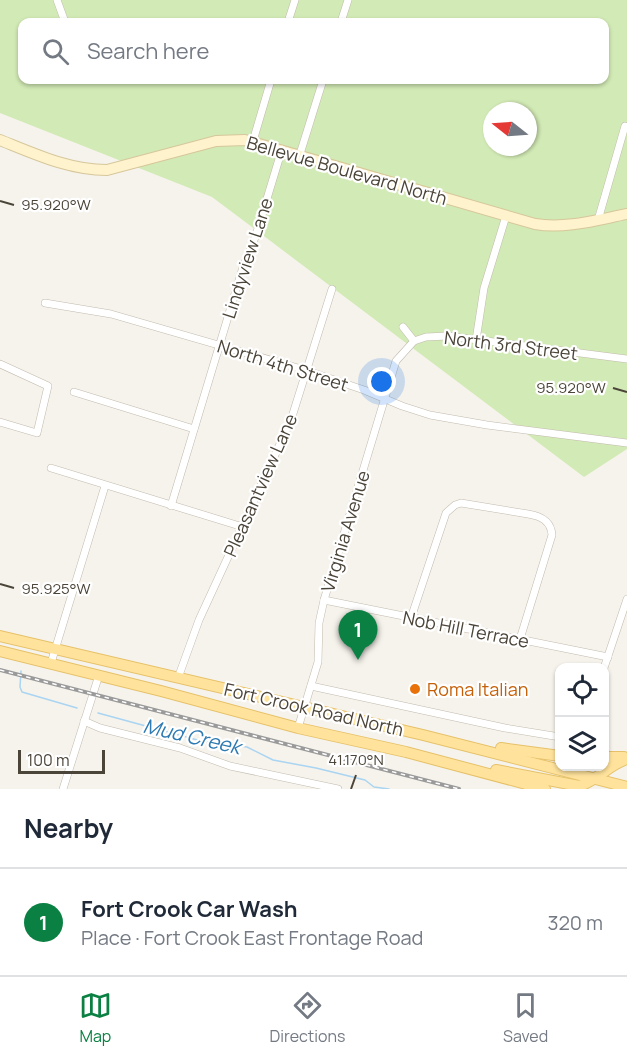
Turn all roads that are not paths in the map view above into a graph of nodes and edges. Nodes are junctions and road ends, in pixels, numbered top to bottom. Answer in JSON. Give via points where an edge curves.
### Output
{"nodes":[{"id":1,"x":57,"y":0,"type":"edge"},
{"id":2,"x":295,"y":0,"type":"edge"},
{"id":3,"x":348,"y":0,"type":"edge"},
{"id":4,"x":64,"y":18,"type":"edge"},
{"id":5,"x":289,"y":18,"type":"edge"},
{"id":6,"x":342,"y":18,"type":"edge"},
{"id":7,"x":270,"y":84,"type":"edge"},
{"id":8,"x":322,"y":84,"type":"edge"},
{"id":9,"x":625,"y":126,"type":"dead end"},
{"id":10,"x":0,"y":140,"type":"edge"},
{"id":11,"x":253,"y":141,"type":"junction"},
{"id":12,"x":282,"y":149,"type":"junction"},
{"id":13,"x":300,"y":154,"type":"junction"},
{"id":14,"x":627,"y":214,"type":"edge"},
{"id":15,"x":506,"y":216,"type":"junction"},
{"id":16,"x":598,"y":220,"type":"junction"},
{"id":17,"x":332,"y":289,"type":"dead end"},
{"id":18,"x":45,"y":303,"type":"dead end"},
{"id":19,"x":403,"y":327,"type":"dead end"},
{"id":20,"x":476,"y":340,"type":"junction"},
{"id":21,"x":414,"y":341,"type":"junction"},
{"id":22,"x":219,"y":346,"type":"junction"},
{"id":23,"x":627,"y":359,"type":"edge"},
{"id":24,"x":0,"y":364,"type":"edge"},
{"id":25,"x":305,"y":370,"type":"junction"},
{"id":26,"x":74,"y":392,"type":"dead end"},
{"id":27,"x":384,"y":398,"type":"junction"},
{"id":28,"x":0,"y":422,"type":"edge"},
{"id":29,"x":194,"y":429,"type":"junction"},
{"id":30,"x":627,"y":443,"type":"edge"},
{"id":31,"x":51,"y":468,"type":"dead end"},
{"id":32,"x":105,"y":486,"type":"junction"},
{"id":33,"x":171,"y":506,"type":"junction"},
{"id":34,"x":243,"y":526,"type":"junction"},
{"id":35,"x":627,"y":599,"type":"edge"},
{"id":36,"x":324,"y":600,"type":"junction"},
{"id":37,"x":411,"y":618,"type":"junction"},
{"id":38,"x":0,"y":636,"type":"edge"},
{"id":39,"x":520,"y":639,"type":"junction"},
{"id":40,"x":55,"y":649,"type":"junction"},
{"id":41,"x":0,"y":651,"type":"edge"},
{"id":42,"x":608,"y":657,"type":"junction"},
{"id":43,"x":51,"y":663,"type":"junction"},
{"id":44,"x":606,"y":663,"type":"edge"},
{"id":45,"x":99,"y":675,"type":"junction"},
{"id":46,"x":178,"y":678,"type":"junction"},
{"id":47,"x":310,"y":686,"type":"junction"},
{"id":48,"x":304,"y":707,"type":"junction"},
{"id":49,"x":84,"y":722,"type":"junction"},
{"id":50,"x":298,"y":728,"type":"junction"},
{"id":51,"x":555,"y":737,"type":"edge"},
{"id":52,"x":450,"y":741,"type":"junction"},
{"id":53,"x":555,"y":755,"type":"edge"},
{"id":54,"x":609,"y":757,"type":"edge"},
{"id":55,"x":627,"y":758,"type":"edge"},
{"id":56,"x":454,"y":765,"type":"junction"},
{"id":57,"x":595,"y":778,"type":"junction"},
{"id":58,"x":613,"y":786,"type":"edge"},
{"id":59,"x":627,"y":787,"type":"edge"},
{"id":60,"x":63,"y":789,"type":"edge"},
{"id":61,"x":338,"y":789,"type":"edge"},
{"id":62,"x":545,"y":789,"type":"edge"}],
"edges":[{"from":1,"to":4,"type":"street"},
{"from":2,"to":5,"type":"street"},
{"from":3,"to":6,"type":"street"},
{"from":7,"to":11,"type":"street"},
{"from":8,"to":13,"type":"street"},
{"from":9,"to":16,"type":"street"},
{"from":10,"to":11,"type":"main road","name":"Bellevue Boulevard North","via":[[87,170],[107,170],[216,141]]},
{"from":11,"to":12,"type":"main road","name":"Bellevue Boulevard North"},
{"from":12,"to":13,"type":"main road","name":"Bellevue Boulevard North"},
{"from":12,"to":22,"type":"street","name":"Lindyview Lane"},
{"from":13,"to":15,"type":"main road","name":"Bellevue Boulevard North"},
{"from":14,"to":16,"type":"main road","name":"Bellevue Boulevard North"},
{"from":15,"to":16,"type":"main road","name":"Bellevue Boulevard North","via":[[550,226]]},
{"from":15,"to":20,"type":"street","via":[[484,288]]},
{"from":17,"to":25,"type":"street","name":"Pleasantview Lane"},
{"from":18,"to":22,"type":"street","name":"North 4th Street","via":[[111,314]]},
{"from":19,"to":21,"type":"street"},
{"from":20,"to":21,"type":"street","name":"North 3rd Street","via":[[435,336]]},
{"from":20,"to":23,"type":"street","name":"North 3rd Street"},
{"from":21,"to":27,"type":"street","name":"Virginia Avenue","via":[[396,361]]},
{"from":22,"to":25,"type":"street","name":"North 4th Street"},
{"from":22,"to":29,"type":"street","name":"Lindyview Lane"},
{"from":24,"to":28,"type":"street","via":[[48,386],[37,433]]},
{"from":25,"to":27,"type":"street","name":"North 4th Street"},
{"from":25,"to":34,"type":"street","name":"Pleasantview Lane","via":[[291,420]]},
{"from":26,"to":29,"type":"street"},
{"from":27,"to":30,"type":"street","name":"North 4th Street","via":[[430,416]]},
{"from":27,"to":36,"type":"street","name":"Virginia Avenue"},
{"from":29,"to":33,"type":"street","name":"Lindyview Lane"},
{"from":31,"to":32,"type":"street"},
{"from":32,"to":33,"type":"street"},
{"from":32,"to":40,"type":"street"},
{"from":33,"to":34,"type":"street"},
{"from":34,"to":46,"type":"street","name":"Pleasantview Lane","via":[[199,620]]},
{"from":35,"to":42,"type":"street"},
{"from":36,"to":37,"type":"street","name":"Nob Hill Terrace"},
{"from":36,"to":47,"type":"street","name":"Virginia Avenue","via":[[319,655]]},
{"from":37,"to":39,"type":"street","name":"Nob Hill Terrace"},
{"from":37,"to":39,"type":"street","via":[[446,513],[455,505],[537,515],[551,527],[549,547]]},
{"from":38,"to":40,"type":"main road","name":"Fort Crook Road North"},
{"from":39,"to":42,"type":"street","name":"Nob Hill Terrace"},
{"from":40,"to":43,"type":"street"},
{"from":40,"to":46,"type":"main road","name":"Fort Crook Road North"},
{"from":41,"to":43,"type":"main road"},
{"from":42,"to":44,"type":"street"},
{"from":43,"to":45,"type":"main road"},
{"from":45,"to":49,"type":"street"},
{"from":45,"to":50,"type":"main road"},
{"from":46,"to":48,"type":"main road","name":"Fort Crook Road North"},
{"from":47,"to":48,"type":"street","name":"Virginia Avenue"},
{"from":47,"to":51,"type":"street"},
{"from":48,"to":50,"type":"street","name":"Virginia Avenue"},
{"from":48,"to":52,"type":"main road","name":"Fort Crook Road North"},
{"from":49,"to":60,"type":"street"},
{"from":49,"to":61,"type":"street","via":[[230,766]]},
{"from":50,"to":56,"type":"main road"},
{"from":52,"to":53,"type":"main road"},
{"from":52,"to":57,"type":"main road","name":"Fort Crook Road North"},
{"from":54,"to":55,"type":"main road"},
{"from":55,"to":57,"type":"main road"},
{"from":56,"to":57,"type":"main road","via":[[574,786]]},
{"from":56,"to":62,"type":"main road"},
{"from":57,"to":58,"type":"main road","name":"Fort Crook Road North"},
{"from":58,"to":59,"type":"main road","name":"Fort Crook Road North"}]}
